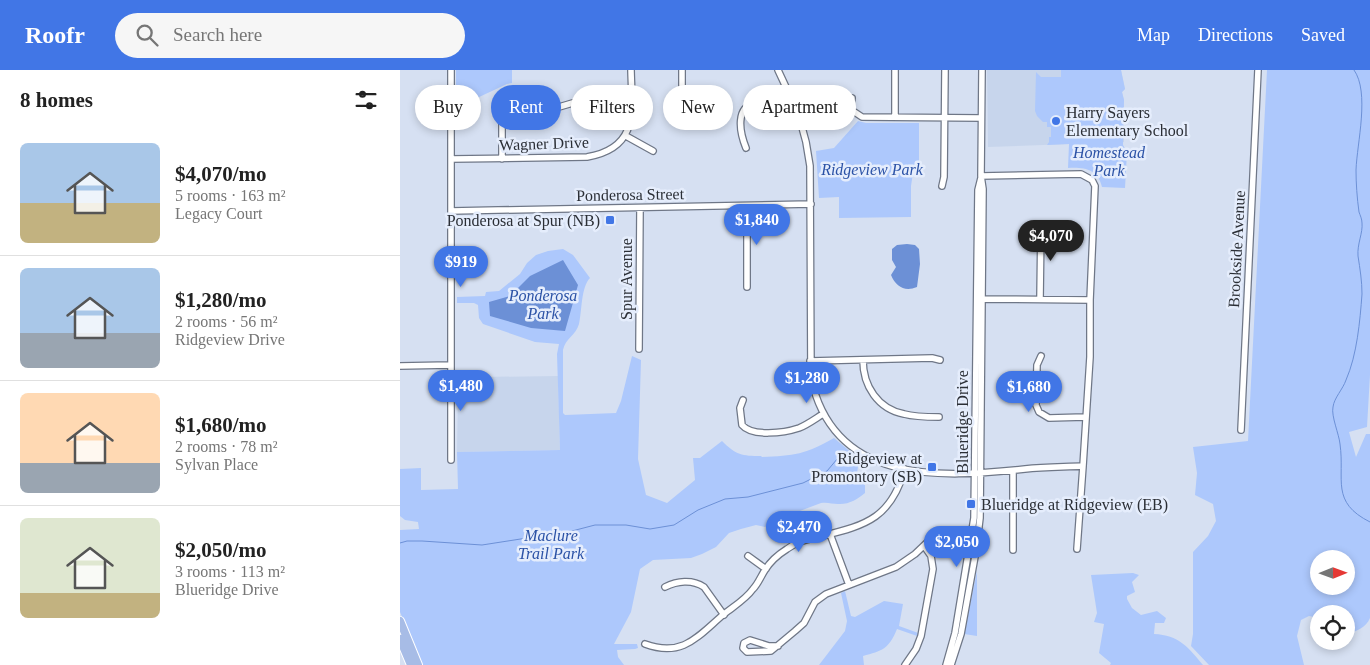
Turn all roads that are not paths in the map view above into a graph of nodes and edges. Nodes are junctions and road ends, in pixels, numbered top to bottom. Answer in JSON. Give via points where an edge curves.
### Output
{"nodes":[{"id":1,"x":451,"y":70,"type":"edge"},
{"id":2,"x":631,"y":70,"type":"edge"},
{"id":3,"x":682,"y":70,"type":"edge"},
{"id":4,"x":778,"y":70,"type":"edge"},
{"id":5,"x":895,"y":70,"type":"edge"},
{"id":6,"x":946,"y":70,"type":"edge"},
{"id":7,"x":982,"y":70,"type":"edge"},
{"id":8,"x":1258,"y":70,"type":"edge"},
{"id":9,"x":682,"y":85,"type":"edge"},
{"id":10,"x":785,"y":85,"type":"edge"},
{"id":11,"x":571,"y":103,"type":"edge"},
{"id":12,"x":743,"y":110,"type":"edge"},
{"id":13,"x":856,"y":114,"type":"edge"},
{"id":14,"x":895,"y":117,"type":"junction"},
{"id":15,"x":945,"y":117,"type":"junction"},
{"id":16,"x":981,"y":118,"type":"junction"},
{"id":17,"x":803,"y":130,"type":"edge"},
{"id":18,"x":626,"y":136,"type":"junction"},
{"id":19,"x":746,"y":148,"type":"dead end"},
{"id":20,"x":653,"y":151,"type":"dead end"},
{"id":21,"x":451,"y":159,"type":"junction"},
{"id":22,"x":502,"y":159,"type":"junction"},
{"id":23,"x":981,"y":176,"type":"junction"},
{"id":24,"x":942,"y":186,"type":"dead end"},
{"id":25,"x":810,"y":204,"type":"junction"},
{"id":26,"x":747,"y":206,"type":"junction"},
{"id":27,"x":640,"y":208,"type":"junction"},
{"id":28,"x":451,"y":211,"type":"junction"},
{"id":29,"x":1041,"y":225,"type":"dead end"},
{"id":30,"x":747,"y":287,"type":"dead end"},
{"id":31,"x":982,"y":299,"type":"junction"},
{"id":32,"x":1040,"y":299,"type":"junction"},
{"id":33,"x":1090,"y":300,"type":"junction"},
{"id":34,"x":639,"y":349,"type":"dead end"},
{"id":35,"x":1041,"y":356,"type":"dead end"},
{"id":36,"x":863,"y":360,"type":"junction"},
{"id":37,"x":940,"y":360,"type":"dead end"},
{"id":38,"x":810,"y":362,"type":"junction"},
{"id":39,"x":450,"y":365,"type":"junction"},
{"id":40,"x":400,"y":366,"type":"edge"},
{"id":41,"x":743,"y":400,"type":"dead end"},
{"id":42,"x":823,"y":414,"type":"junction"},
{"id":43,"x":939,"y":417,"type":"dead end"},
{"id":44,"x":1085,"y":417,"type":"junction"},
{"id":45,"x":1241,"y":430,"type":"dead end"},
{"id":46,"x":451,"y":460,"type":"dead end"},
{"id":47,"x":1083,"y":466,"type":"junction"},
{"id":48,"x":905,"y":469,"type":"junction"},
{"id":49,"x":1013,"y":471,"type":"junction"},
{"id":50,"x":978,"y":473,"type":"junction"},
{"id":51,"x":830,"y":534,"type":"junction"},
{"id":52,"x":936,"y":534,"type":"dead end"},
{"id":53,"x":924,"y":546,"type":"junction"},
{"id":54,"x":1077,"y":549,"type":"dead end"},
{"id":55,"x":1013,"y":550,"type":"dead end"},
{"id":56,"x":748,"y":556,"type":"dead end"},
{"id":57,"x":766,"y":569,"type":"junction"},
{"id":58,"x":849,"y":586,"type":"junction"},
{"id":59,"x":665,"y":587,"type":"dead end"},
{"id":60,"x":724,"y":615,"type":"junction"},
{"id":61,"x":400,"y":622,"type":"edge"},
{"id":62,"x":400,"y":639,"type":"edge"},
{"id":63,"x":645,"y":644,"type":"dead end"},
{"id":64,"x":778,"y":646,"type":"junction"},
{"id":65,"x":411,"y":665,"type":"edge"},
{"id":66,"x":418,"y":665,"type":"edge"},
{"id":67,"x":905,"y":665,"type":"edge"},
{"id":68,"x":946,"y":665,"type":"edge"},
{"id":69,"x":951,"y":665,"type":"edge"}],
"edges":[{"from":1,"to":21,"type":"street"},
{"from":2,"to":18,"type":"street","via":[[632,114]]},
{"from":3,"to":9,"type":"street"},
{"from":4,"to":10,"type":"street"},
{"from":5,"to":14,"type":"street"},
{"from":6,"to":15,"type":"street"},
{"from":7,"to":16,"type":"street","name":"Blueridge Drive"},
{"from":8,"to":45,"type":"street","name":"Brookside Avenue"},
{"from":11,"to":22,"type":"street","via":[[507,112],[502,124]]},
{"from":12,"to":19,"type":"street","via":[[741,136]]},
{"from":13,"to":14,"type":"street"},
{"from":14,"to":15,"type":"street"},
{"from":15,"to":16,"type":"street"},
{"from":15,"to":24,"type":"street"},
{"from":16,"to":23,"type":"street","name":"Blueridge Drive"},
{"from":17,"to":25,"type":"street","via":[[808,153]]},
{"from":18,"to":20,"type":"street"},
{"from":18,"to":22,"type":"street","name":"Wagner Drive","via":[[616,147],[596,156]]},
{"from":21,"to":22,"type":"street","name":"Wagner Drive"},
{"from":21,"to":28,"type":"street"},
{"from":23,"to":31,"type":"street","name":"Blueridge Drive"},
{"from":23,"to":33,"type":"street","via":[[1081,174],[1092,180],[1095,193]]},
{"from":23,"to":50,"type":"street","name":"Blueridge Drive","via":[[978,190]]},
{"from":25,"to":26,"type":"street","name":"Ponderosa Street"},
{"from":25,"to":38,"type":"street"},
{"from":26,"to":27,"type":"street","name":"Ponderosa Street"},
{"from":26,"to":30,"type":"street"},
{"from":27,"to":28,"type":"street","name":"Ponderosa Street"},
{"from":27,"to":34,"type":"street","name":"Spur Avenue"},
{"from":28,"to":39,"type":"street"},
{"from":29,"to":32,"type":"street"},
{"from":31,"to":32,"type":"street"},
{"from":31,"to":50,"type":"street","name":"Blueridge Drive"},
{"from":32,"to":33,"type":"street"},
{"from":33,"to":44,"type":"street"},
{"from":35,"to":44,"type":"street","via":[[1037,366],[1036,405],[1039,412],[1049,418]]},
{"from":36,"to":37,"type":"street"},
{"from":36,"to":38,"type":"street"},
{"from":36,"to":43,"type":"street","via":[[866,383],[888,408],[904,414]]},
{"from":38,"to":42,"type":"street","via":[[813,389]]},
{"from":39,"to":40,"type":"street"},
{"from":39,"to":46,"type":"street"},
{"from":41,"to":42,"type":"street","via":[[740,408],[742,425],[754,433],[787,431]]},
{"from":42,"to":48,"type":"street","via":[[854,448],[882,463]]},
{"from":44,"to":47,"type":"street"},
{"from":47,"to":49,"type":"street"},
{"from":47,"to":54,"type":"street"},
{"from":48,"to":50,"type":"street","via":[[934,474]]},
{"from":48,"to":51,"type":"street","via":[[897,492],[884,510],[858,526]]},
{"from":49,"to":50,"type":"street"},
{"from":49,"to":55,"type":"street"},
{"from":50,"to":68,"type":"street","name":"Blueridge Drive","via":[[970,549]]},
{"from":50,"to":69,"type":"street","name":"Blueridge Drive","via":[[980,518],[976,551],[961,634]]},
{"from":51,"to":57,"type":"street","via":[[788,547]]},
{"from":51,"to":58,"type":"street"},
{"from":52,"to":53,"type":"street"},
{"from":53,"to":58,"type":"street","via":[[896,567]]},
{"from":53,"to":67,"type":"street","via":[[931,556],[933,569],[921,636]]},
{"from":56,"to":57,"type":"street"},
{"from":57,"to":60,"type":"street","via":[[747,597]]},
{"from":58,"to":64,"type":"street","via":[[818,599],[804,622]]},
{"from":59,"to":60,"type":"street","via":[[675,583],[699,584]]},
{"from":60,"to":63,"type":"street","via":[[681,647],[655,648]]},
{"from":61,"to":66,"type":"main road"},
{"from":62,"to":65,"type":"main road"},
{"from":64,"to":64,"type":"street","via":[[750,640],[744,643],[743,648],[747,652],[759,653]]}]}
